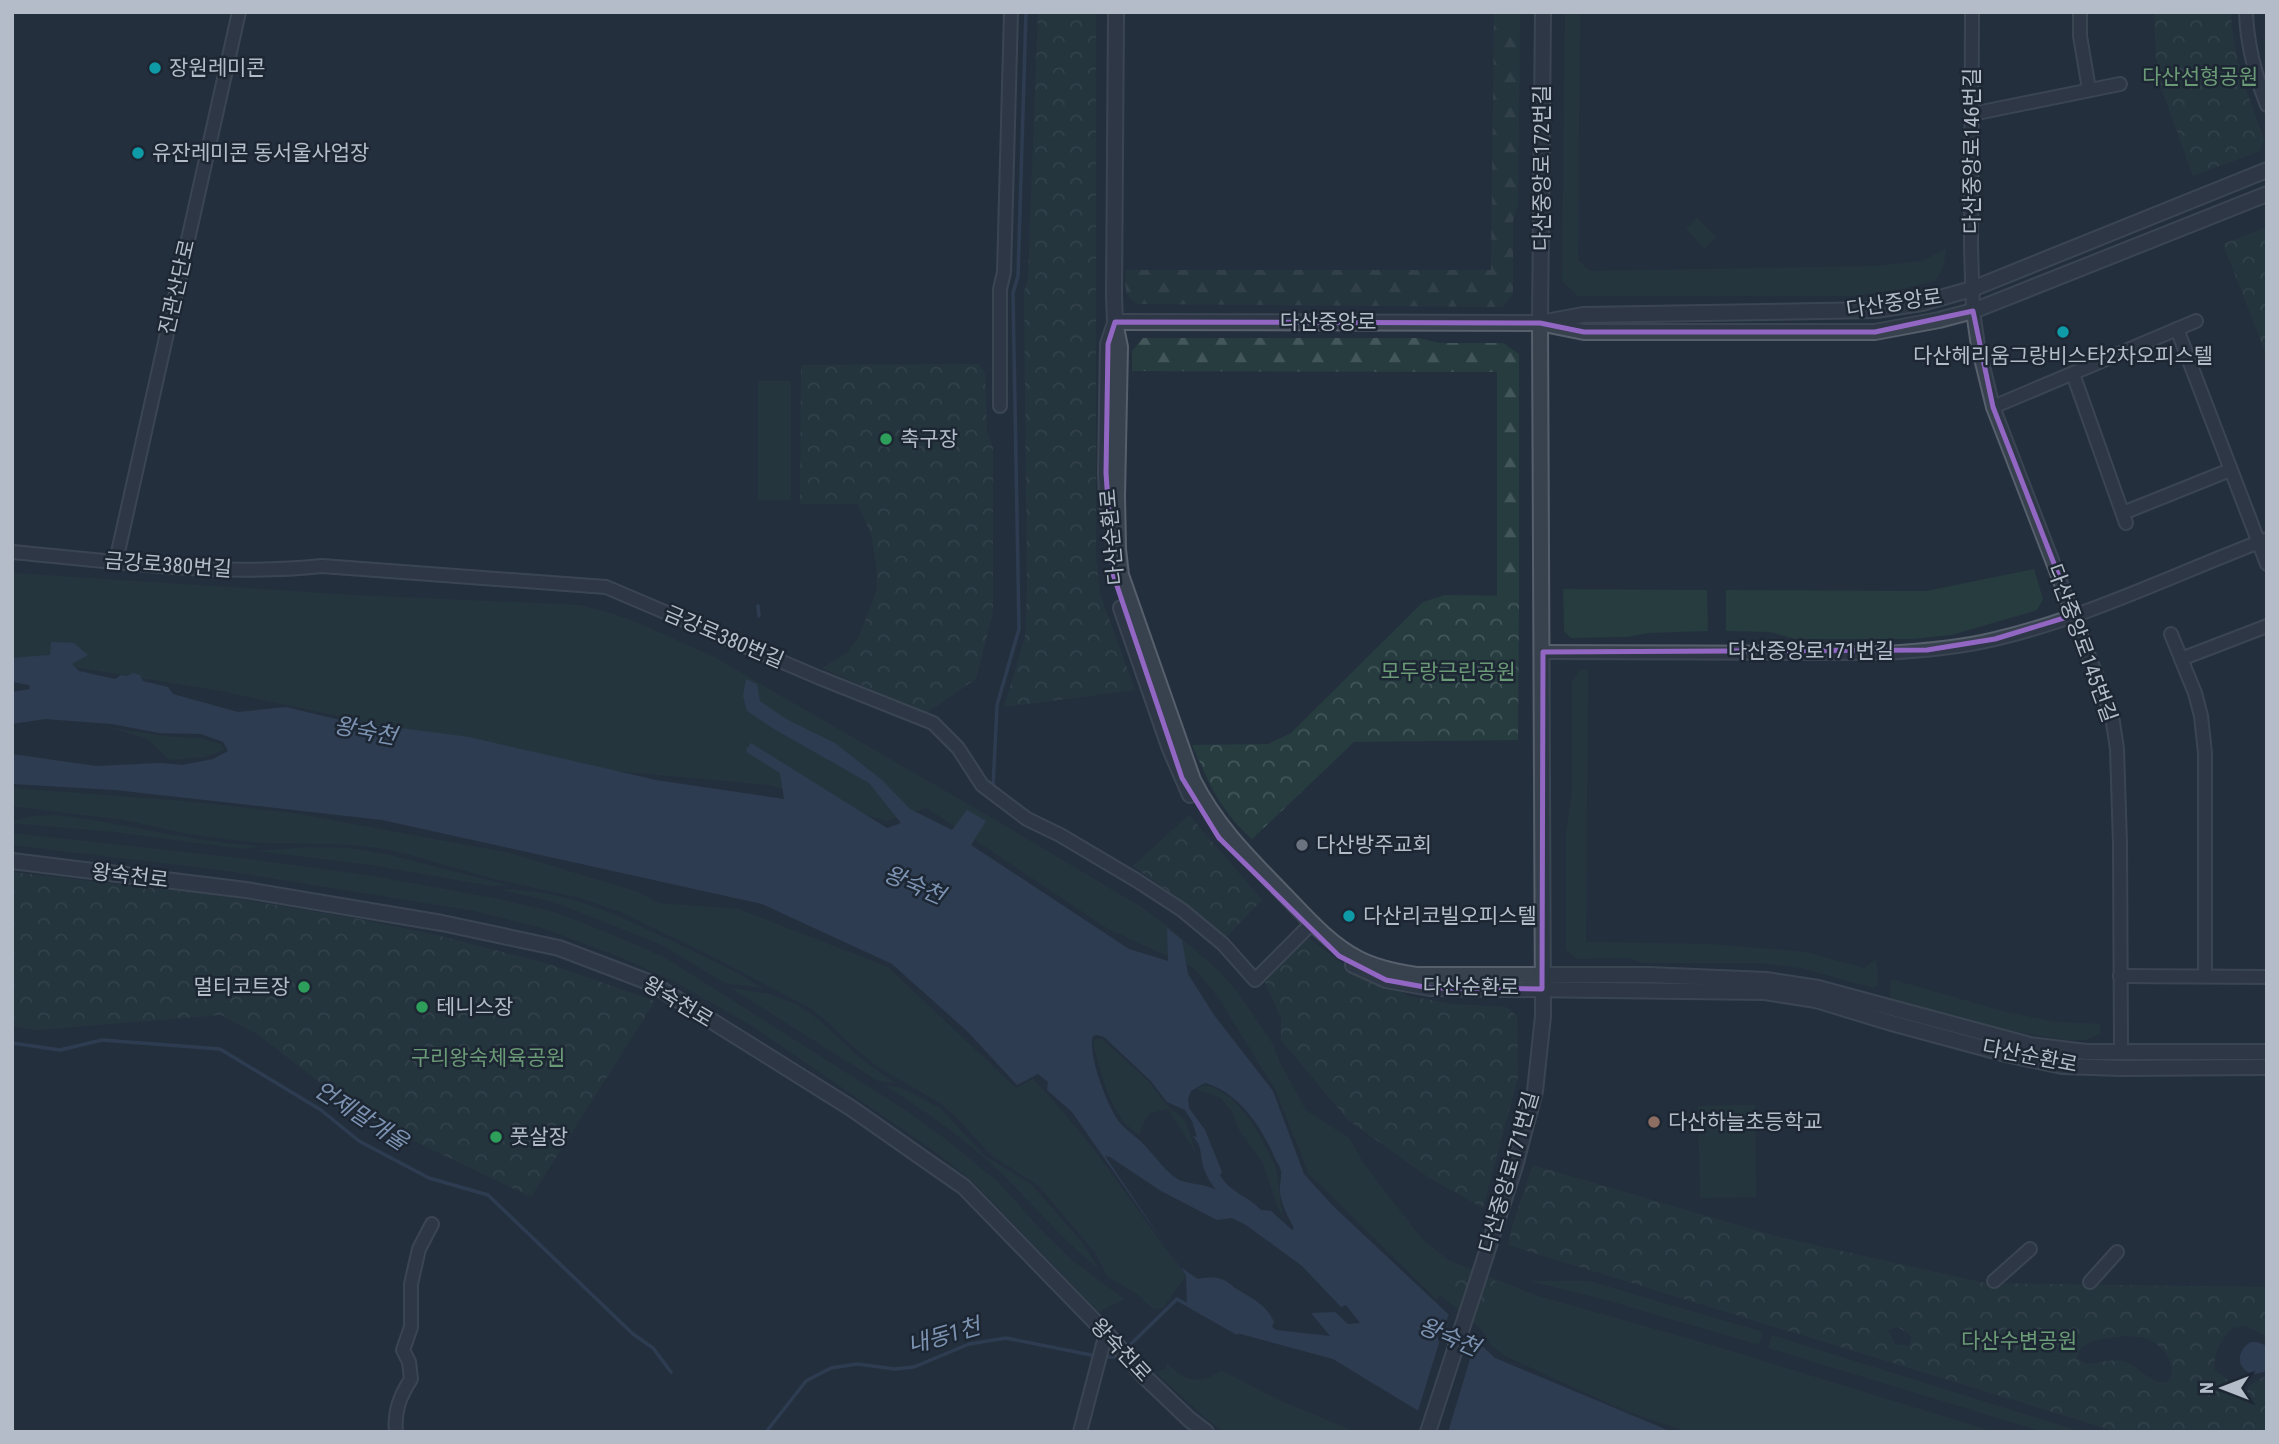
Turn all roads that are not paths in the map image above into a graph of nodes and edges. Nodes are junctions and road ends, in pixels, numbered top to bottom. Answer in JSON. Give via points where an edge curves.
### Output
{"nodes":[{"id":1,"x":239,"y":12,"type":"edge"},
{"id":2,"x":1011,"y":12,"type":"edge"},
{"id":3,"x":1116,"y":12,"type":"edge"},
{"id":4,"x":1543,"y":12,"type":"edge"},
{"id":5,"x":1972,"y":12,"type":"edge"},
{"id":6,"x":2080,"y":12,"type":"edge"},
{"id":7,"x":2246,"y":12,"type":"edge"},
{"id":8,"x":2120,"y":84,"type":"dead end"},
{"id":9,"x":2088,"y":89,"type":"junction"},
{"id":10,"x":2267,"y":105,"type":"edge"},
{"id":11,"x":1972,"y":114,"type":"junction"},
{"id":12,"x":2267,"y":170,"type":"edge"},
{"id":13,"x":2267,"y":194,"type":"edge"},
{"id":14,"x":1972,"y":289,"type":"junction"},
{"id":15,"x":1973,"y":311,"type":"junction"},
{"id":16,"x":2196,"y":321,"type":"dead end"},
{"id":17,"x":1115,"y":322,"type":"junction"},
{"id":18,"x":1541,"y":323,"type":"junction"},
{"id":19,"x":2177,"y":329,"type":"junction"},
{"id":20,"x":2073,"y":374,"type":"junction"},
{"id":21,"x":1000,"y":406,"type":"dead end"},
{"id":22,"x":1993,"y":407,"type":"junction"},
{"id":23,"x":2230,"y":470,"type":"junction"},
{"id":24,"x":2262,"y":541,"type":"edge"},
{"id":25,"x":12,"y":552,"type":"edge"},
{"id":26,"x":116,"y":561,"type":"junction"},
{"id":27,"x":2267,"y":564,"type":"edge"},
{"id":28,"x":2074,"y":615,"type":"junction"},
{"id":29,"x":2267,"y":626,"type":"edge"},
{"id":30,"x":2171,"y":634,"type":"dead end"},
{"id":31,"x":1543,"y":652,"type":"junction"},
{"id":32,"x":2181,"y":659,"type":"junction"},
{"id":33,"x":12,"y":861,"type":"edge"},
{"id":34,"x":1309,"y":925,"type":"junction"},
{"id":35,"x":2120,"y":976,"type":"junction"},
{"id":36,"x":2205,"y":976,"type":"junction"},
{"id":37,"x":2267,"y":977,"type":"edge"},
{"id":38,"x":1542,"y":982,"type":"junction"},
{"id":39,"x":2121,"y":1051,"type":"junction"},
{"id":40,"x":2267,"y":1052,"type":"edge"},
{"id":41,"x":2267,"y":1067,"type":"edge"},
{"id":42,"x":432,"y":1224,"type":"dead end"},
{"id":43,"x":2030,"y":1249,"type":"dead end"},
{"id":44,"x":2117,"y":1252,"type":"dead end"},
{"id":45,"x":1994,"y":1281,"type":"dead end"},
{"id":46,"x":2090,"y":1282,"type":"dead end"},
{"id":47,"x":1106,"y":1333,"type":"junction"},
{"id":48,"x":396,"y":1432,"type":"edge"},
{"id":49,"x":1080,"y":1432,"type":"edge"},
{"id":50,"x":1206,"y":1432,"type":"edge"},
{"id":51,"x":1428,"y":1432,"type":"edge"}],
"edges":[{"from":1,"to":26,"type":"street","name":"진관산단로"},
{"from":2,"to":21,"type":"street"},
{"from":3,"to":17,"type":"street","name":"다산순환로"},
{"from":4,"to":18,"type":"street","name":"다산중앙로172번길"},
{"from":5,"to":11,"type":"street","name":"다산중앙로146번길"},
{"from":6,"to":9,"type":"street"},
{"from":7,"to":10,"type":"street","via":[[2252,58]]},
{"from":8,"to":9,"type":"street"},
{"from":9,"to":11,"type":"street"},
{"from":11,"to":14,"type":"street","name":"다산중앙로146번길"},
{"from":12,"to":14,"type":"street","name":"다산중앙로"},
{"from":13,"to":15,"type":"street","name":"다산중앙로"},
{"from":14,"to":15,"type":"street","name":"다산중앙로145번길"},
{"from":14,"to":18,"type":"street","name":"다산중앙로","via":[[1876,310],[1583,315]]},
{"from":15,"to":18,"type":"street","name":"다산중앙로","via":[[1875,332],[1584,332]]},
{"from":15,"to":22,"type":"street","name":"다산중앙로145번길"},
{"from":16,"to":19,"type":"street"},
{"from":17,"to":18,"type":"street","name":"다산중앙로"},
{"from":17,"to":34,"type":"street","name":"다산순환로","via":[[1108,344],[1106,473],[1116,593],[1194,804],[1219,838]]},
{"from":18,"to":31,"type":"street","name":"다산중앙로171번길"},
{"from":19,"to":20,"type":"street"},
{"from":19,"to":23,"type":"street"},
{"from":20,"to":22,"type":"street"},
{"from":20,"to":23,"type":"street","via":[[2125,518]]},
{"from":22,"to":28,"type":"street","name":"다산중앙로145번길"},
{"from":23,"to":24,"type":"street"},
{"from":24,"to":27,"type":"street"},
{"from":24,"to":28,"type":"street","name":"다산중앙로171번길"},
{"from":25,"to":26,"type":"street","name":"금강로380번길"},
{"from":26,"to":34,"type":"street","name":"금강로380번길","via":[[225,569],[322,566],[606,587],[933,723],[958,748],[982,785],[1027,820],[1082,848],[1181,911],[1223,944],[1255,980]]},
{"from":28,"to":31,"type":"street","name":"다산중앙로171번길","via":[[1995,639],[1927,650]]},
{"from":28,"to":35,"type":"street","name":"다산중앙로145번길","via":[[2112,716],[2117,749]]},
{"from":29,"to":32,"type":"street"},
{"from":30,"to":32,"type":"street"},
{"from":31,"to":38,"type":"street","name":"다산중앙로171번길"},
{"from":32,"to":36,"type":"street","via":[[2195,692],[2205,753]]},
{"from":33,"to":47,"type":"street","name":"왕숙천로","via":[[246,890],[442,923],[559,948],[651,983],[852,1108],[964,1187]]},
{"from":34,"to":38,"type":"street","name":"다산순환로","via":[[1360,960],[1399,972]]},
{"from":35,"to":36,"type":"street"},
{"from":35,"to":39,"type":"street","name":"다산중앙로145번길"},
{"from":36,"to":37,"type":"street"},
{"from":38,"to":39,"type":"street","name":"다산순환로","via":[[1709,976],[1794,983],[2030,1045]]},
{"from":38,"to":41,"type":"street","name":"다산순환로","via":[[1732,990],[1816,1000],[2062,1066]]},
{"from":38,"to":51,"type":"street","name":"다산중앙로171번길","via":[[1535,1091]]},
{"from":39,"to":40,"type":"street","name":"다산순환로"},
{"from":42,"to":48,"type":"street","via":[[419,1250],[411,1284],[411,1327],[403,1350],[411,1379],[399,1398]]},
{"from":43,"to":45,"type":"street"},
{"from":44,"to":46,"type":"street"},
{"from":47,"to":49,"type":"street"},
{"from":47,"to":50,"type":"street","name":"왕숙천로","via":[[1146,1378]]}]}
